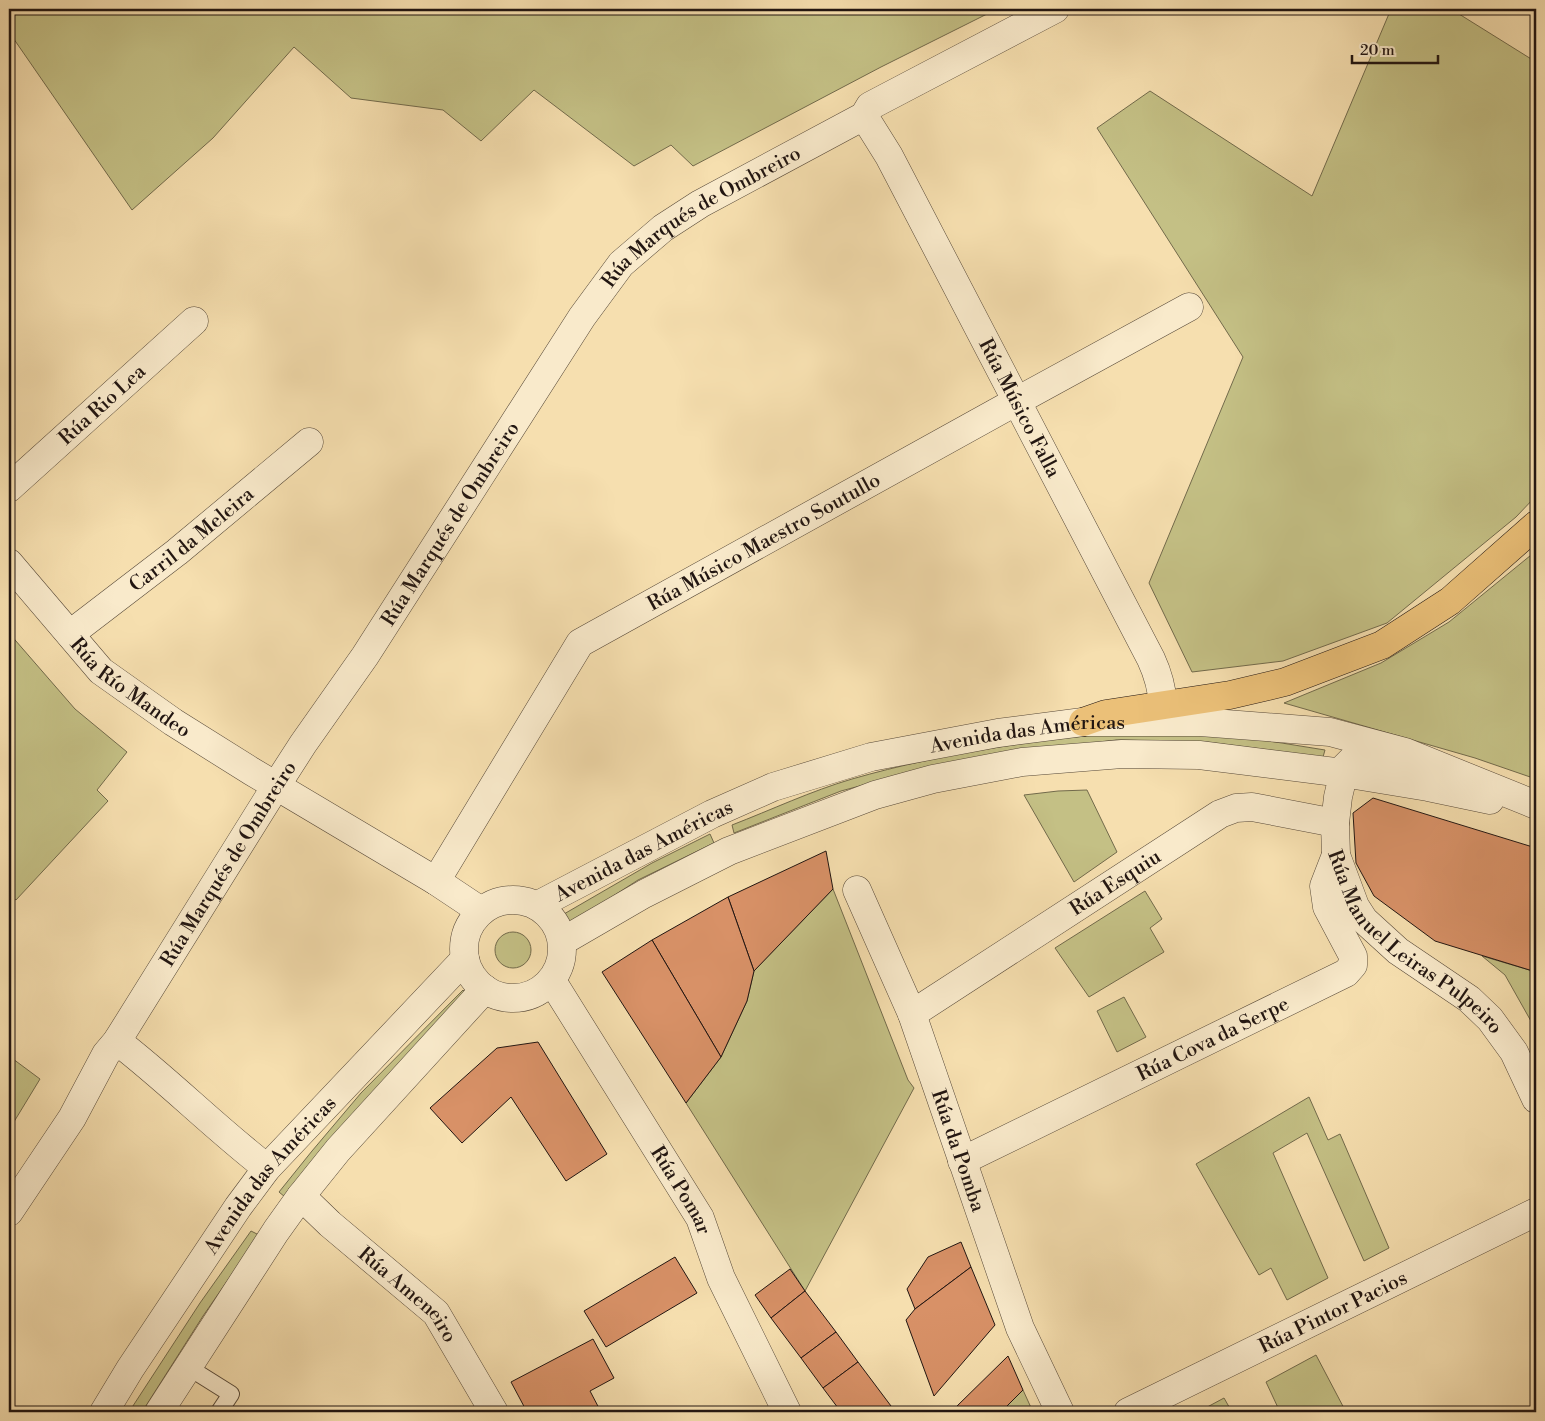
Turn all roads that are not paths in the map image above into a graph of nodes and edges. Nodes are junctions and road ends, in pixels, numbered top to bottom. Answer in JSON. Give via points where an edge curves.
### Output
{"nodes":[{"id":1,"x":1055,"y":9,"type":"edge"},
{"id":2,"x":864,"y":116,"type":"junction"},
{"id":3,"x":1189,"y":308,"type":"dead end"},
{"id":4,"x":194,"y":322,"type":"dead end"},
{"id":5,"x":1017,"y":401,"type":"junction"},
{"id":6,"x":309,"y":442,"type":"dead end"},
{"id":7,"x":9,"y":488,"type":"edge"},
{"id":8,"x":1536,"y":525,"type":"edge"},
{"id":9,"x":9,"y":563,"type":"edge"},
{"id":10,"x":70,"y":634,"type":"junction"},
{"id":11,"x":1163,"y":705,"type":"junction"},
{"id":12,"x":1083,"y":722,"type":"junction"},
{"id":13,"x":1344,"y":773,"type":"junction"},
{"id":14,"x":276,"y":786,"type":"junction"},
{"id":15,"x":1504,"y":792,"type":"junction"},
{"id":16,"x":1536,"y":805,"type":"edge"},
{"id":17,"x":1536,"y":810,"type":"edge"},
{"id":18,"x":1335,"y":823,"type":"junction"},
{"id":19,"x":1336,"y":855,"type":"junction"},
{"id":20,"x":436,"y":881,"type":"junction"},
{"id":21,"x":857,"y":890,"type":"dead end"},
{"id":22,"x":538,"y":905,"type":"junction"},
{"id":23,"x":481,"y":911,"type":"junction"},
{"id":24,"x":563,"y":941,"type":"junction"},
{"id":25,"x":465,"y":959,"type":"junction"},
{"id":26,"x":552,"y":981,"type":"junction"},
{"id":27,"x":485,"y":989,"type":"junction"},
{"id":28,"x":912,"y":1014,"type":"junction"},
{"id":29,"x":117,"y":1041,"type":"junction"},
{"id":30,"x":1536,"y":1098,"type":"edge"},
{"id":31,"x":962,"y":1161,"type":"junction"},
{"id":32,"x":267,"y":1168,"type":"junction"},
{"id":33,"x":301,"y":1196,"type":"junction"},
{"id":34,"x":9,"y":1212,"type":"edge"},
{"id":35,"x":1536,"y":1212,"type":"edge"},
{"id":36,"x":188,"y":1367,"type":"junction"},
{"id":37,"x":104,"y":1412,"type":"edge"},
{"id":38,"x":159,"y":1412,"type":"edge"},
{"id":39,"x":220,"y":1412,"type":"edge"},
{"id":40,"x":494,"y":1412,"type":"edge"},
{"id":41,"x":787,"y":1412,"type":"edge"},
{"id":42,"x":1060,"y":1412,"type":"edge"},
{"id":43,"x":1128,"y":1412,"type":"edge"}],
"edges":[{"from":1,"to":2,"type":"street","name":"Rúa Marqués de Ombreiro","via":[[870,106]]},
{"from":2,"to":5,"type":"street","name":"Rúa Músico Falla","via":[[889,156]]},
{"from":2,"to":14,"type":"street","name":"Rúa Marqués de Ombreiro","via":[[700,204],[663,228],[621,264],[582,317],[365,656]]},
{"from":3,"to":5,"type":"street","name":"Rúa Músico Maestro Soutullo"},
{"from":4,"to":7,"type":"street","name":"Rúa Rio Lea"},
{"from":5,"to":11,"type":"street","name":"Rúa Músico Falla","via":[[1151,659],[1159,678]]},
{"from":5,"to":20,"type":"street","name":"Rúa Músico Maestro Soutullo","via":[[580,643]]},
{"from":6,"to":10,"type":"street","name":"Carril da Meleira","via":[[177,552]]},
{"from":8,"to":11,"type":"highway","via":[[1450,601],[1382,645],[1285,682],[1230,695]]},
{"from":9,"to":10,"type":"street","name":"Rúa Río Mandeo"},
{"from":10,"to":14,"type":"street","name":"Rúa Río Mandeo","via":[[101,671],[173,722]]},
{"from":11,"to":12,"type":"highway","via":[[1106,714]]},
{"from":12,"to":15,"type":"street","name":"Avenida das Américas","via":[[1200,722],[1330,732],[1405,752]]},
{"from":12,"to":22,"type":"street","name":"Avenida das Américas","via":[[871,758],[773,787],[712,814]]},
{"from":13,"to":15,"type":"street","via":[[1352,760],[1370,758]]},
{"from":13,"to":17,"type":"street","name":"Avenida das Américas"},
{"from":13,"to":18,"type":"street","name":"Rúa Manuel Leiras Pulpeiro"},
{"from":13,"to":24,"type":"street","name":"Avenida das Américas","via":[[1199,755],[1122,754],[1022,762],[933,779],[875,795],[729,851],[644,894]]},
{"from":14,"to":20,"type":"street","name":"Rúa Río Mandeo"},
{"from":14,"to":29,"type":"street","name":"Rúa Marqués de Ombreiro"},
{"from":15,"to":16,"type":"street","name":"Avenida das Américas"},
{"from":18,"to":19,"type":"street","name":"Rúa Manuel Leiras Pulpeiro"},
{"from":18,"to":28,"type":"street","name":"Rúa Esquiu","via":[[1252,807],[1220,814]]},
{"from":19,"to":30,"type":"street","name":"Rúa Manuel Leiras Pulpeiro","via":[[1355,906],[1364,920],[1398,951],[1469,999],[1490,1019],[1514,1052]]},
{"from":19,"to":31,"type":"street","name":"Rúa Cova da Serpe","via":[[1324,886],[1327,907],[1353,956],[1353,965],[1346,973]]},
{"from":20,"to":23,"type":"street","name":"Rúa Río Mandeo"},
{"from":21,"to":28,"type":"street","name":"Rúa da Pomba"},
{"from":22,"to":23,"type":"street","via":[[510,899],[496,902]]},
{"from":22,"to":24,"type":"street","via":[[558,926]]},
{"from":23,"to":25,"type":"street","via":[[467,931]]},
{"from":24,"to":26,"type":"street","via":[[563,955]]},
{"from":25,"to":27,"type":"street","via":[[468,971]]},
{"from":25,"to":32,"type":"street","name":"Avenida das Américas"},
{"from":26,"to":27,"type":"street","via":[[527,997],[512,999]]},
{"from":26,"to":41,"type":"street","name":"Rúa Pomar","via":[[700,1218],[721,1278]]},
{"from":27,"to":33,"type":"street","name":"Avenida das Américas","via":[[338,1150]]},
{"from":28,"to":31,"type":"street","name":"Rúa da Pomba"},
{"from":29,"to":32,"type":"street"},
{"from":29,"to":34,"type":"street","name":"Rúa Marqués de Ombreiro","via":[[106,1054],[72,1118]]},
{"from":31,"to":42,"type":"street","name":"Rúa da Pomba","via":[[1020,1328]]},
{"from":32,"to":37,"type":"street","name":"Avenida das Américas","via":[[130,1368]]},
{"from":33,"to":36,"type":"street","name":"Avenida das Américas"},
{"from":33,"to":40,"type":"street","name":"Rúa Ameneiro","via":[[436,1313]]},
{"from":35,"to":43,"type":"street","name":"Rúa Pintor Pacios"},
{"from":36,"to":38,"type":"street","name":"Avenida das Américas"},
{"from":36,"to":39,"type":"lane","via":[[231,1394]]}]}
